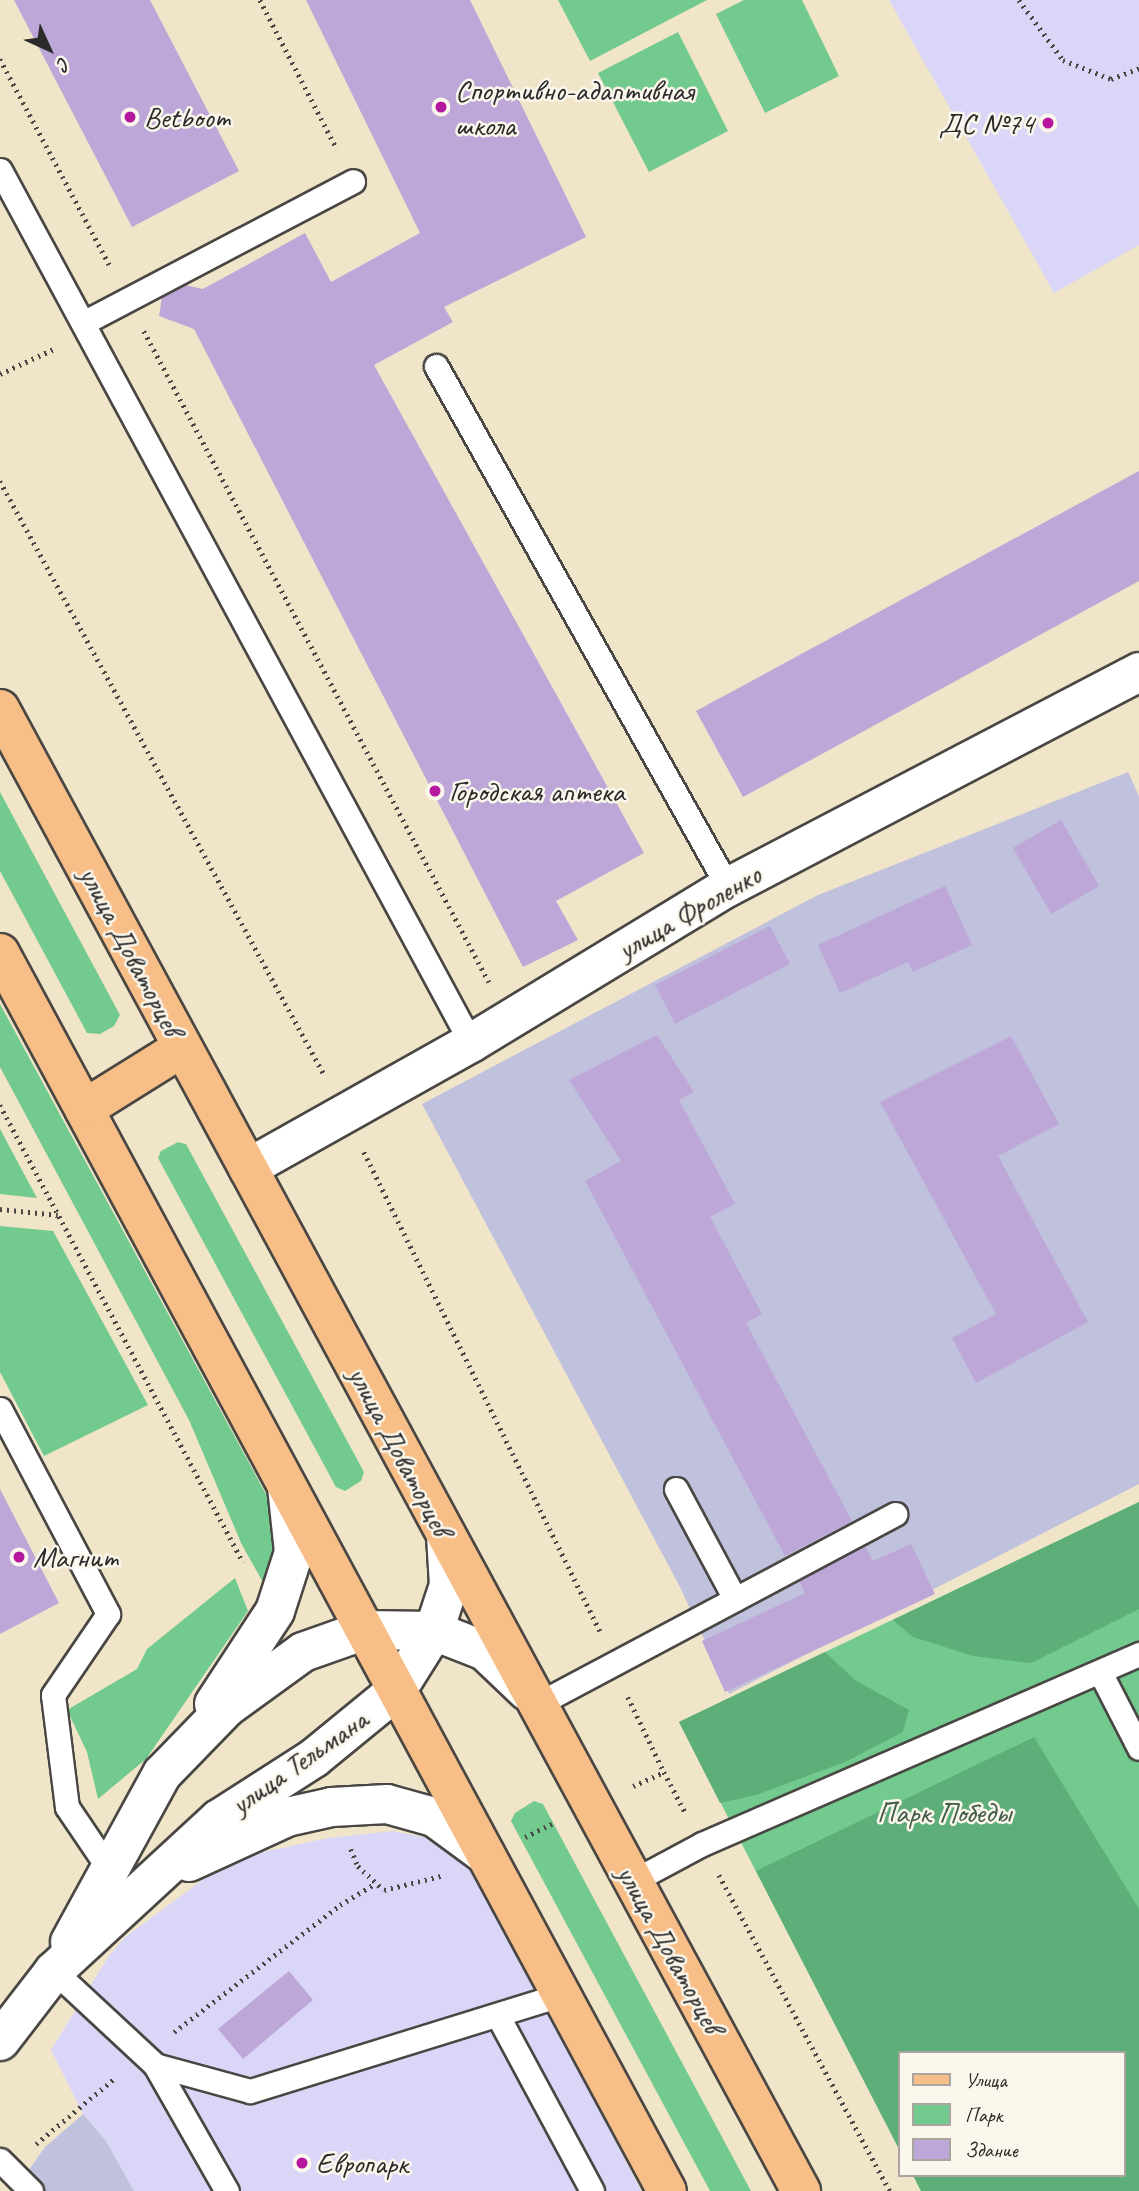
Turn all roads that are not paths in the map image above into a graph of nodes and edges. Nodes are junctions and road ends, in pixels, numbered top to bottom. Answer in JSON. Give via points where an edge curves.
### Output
{"nodes":[{"id":1,"x":0,"y":170,"type":"edge"},
{"id":2,"x":353,"y":181,"type":"road end"},
{"id":3,"x":85,"y":328,"type":"junction"},
{"id":4,"x":436,"y":366,"type":"dead end"},
{"id":5,"x":1139,"y":672,"type":"edge"},
{"id":6,"x":0,"y":709,"type":"edge"},
{"id":7,"x":728,"y":887,"type":"junction"},
{"id":8,"x":0,"y":953,"type":"edge"},
{"id":9,"x":471,"y":1043,"type":"junction"},
{"id":10,"x":182,"y":1048,"type":"junction"},
{"id":11,"x":84,"y":1109,"type":"junction"},
{"id":12,"x":248,"y":1168,"type":"junction"},
{"id":13,"x":0,"y":1409,"type":"edge"},
{"id":14,"x":287,"y":1486,"type":"junction"},
{"id":15,"x":676,"y":1489,"type":"dead end"},
{"id":16,"x":895,"y":1514,"type":"dead end"},
{"id":17,"x":446,"y":1536,"type":"junction"},
{"id":18,"x":735,"y":1599,"type":"junction"},
{"id":19,"x":365,"y":1630,"type":"junction"},
{"id":20,"x":434,"y":1631,"type":"junction"},
{"id":21,"x":1139,"y":1654,"type":"edge"},
{"id":22,"x":1101,"y":1674,"type":"junction"},
{"id":23,"x":397,"y":1690,"type":"junction"},
{"id":24,"x":533,"y":1699,"type":"junction"},
{"id":25,"x":1139,"y":1748,"type":"edge"},
{"id":26,"x":162,"y":1774,"type":"junction"},
{"id":27,"x":486,"y":1855,"type":"junction"},
{"id":28,"x":108,"y":1869,"type":"junction"},
{"id":29,"x":635,"y":1880,"type":"junction"},
{"id":30,"x":150,"y":1881,"type":"junction"},
{"id":31,"x":54,"y":1971,"type":"junction"},
{"id":32,"x":561,"y":1996,"type":"junction"},
{"id":33,"x":499,"y":2018,"type":"junction"},
{"id":34,"x":0,"y":2041,"type":"edge"},
{"id":35,"x":149,"y":2060,"type":"junction"},
{"id":36,"x":7,"y":2166,"type":"edge"},
{"id":37,"x":31,"y":2191,"type":"edge"},
{"id":38,"x":227,"y":2191,"type":"edge"},
{"id":39,"x":592,"y":2191,"type":"edge"},
{"id":40,"x":667,"y":2191,"type":"edge"},
{"id":41,"x":801,"y":2191,"type":"edge"}],
"edges":[{"from":1,"to":3,"type":"lane"},
{"from":2,"to":3,"type":"lane"},
{"from":3,"to":9,"type":"lane"},
{"from":4,"to":7,"type":"lane"},
{"from":5,"to":7,"type":"street","name":"улица Фроленко"},
{"from":6,"to":10,"type":"main road","name":"улица Доваторцев"},
{"from":7,"to":9,"type":"street","name":"улица Фроленко"},
{"from":8,"to":11,"type":"main road"},
{"from":9,"to":12,"type":"street","name":"улица Фроленко"},
{"from":10,"to":11,"type":"main road"},
{"from":10,"to":12,"type":"main road","name":"улица Доваторцев"},
{"from":11,"to":14,"type":"main road"},
{"from":12,"to":17,"type":"main road","name":"улица Доваторцев"},
{"from":13,"to":28,"type":"lane","via":[[108,1614],[52,1695],[67,1807]]},
{"from":14,"to":19,"type":"main road"},
{"from":14,"to":26,"type":"street","name":"улица Тельмана","via":[[294,1552],[275,1611]]},
{"from":15,"to":18,"type":"lane"},
{"from":16,"to":18,"type":"lane"},
{"from":17,"to":20,"type":"street","name":"улица Тельмана","via":[[449,1585]]},
{"from":17,"to":24,"type":"main road","name":"улица Доваторцев"},
{"from":18,"to":24,"type":"lane"},
{"from":19,"to":20,"type":"street","name":"улица Тельмана"},
{"from":19,"to":23,"type":"main road"},
{"from":19,"to":26,"type":"street","name":"улица Тельмана","via":[[303,1652],[226,1708]]},
{"from":20,"to":23,"type":"street","name":"улица Тельмана"},
{"from":20,"to":24,"type":"street","name":"улица Тельмана","via":[[485,1651]]},
{"from":21,"to":22,"type":"lane"},
{"from":22,"to":25,"type":"lane"},
{"from":22,"to":29,"type":"lane","via":[[702,1844]]},
{"from":23,"to":27,"type":"main road"},
{"from":23,"to":30,"type":"street","name":"улица Тельмана","via":[[314,1758],[219,1819]]},
{"from":24,"to":29,"type":"main road","name":"улица Доваторцев"},
{"from":26,"to":28,"type":"street","name":"улица Тельмана"},
{"from":27,"to":30,"type":"street","name":"улица Тельмана","via":[[434,1817],[387,1804],[332,1807],[270,1824]]},
{"from":27,"to":32,"type":"main road"},
{"from":28,"to":31,"type":"street","name":"улица Тельмана"},
{"from":29,"to":41,"type":"main road","name":"улица Доваторцев"},
{"from":30,"to":31,"type":"street","name":"улица Тельмана"},
{"from":31,"to":34,"type":"street","name":"улица Тельмана"},
{"from":31,"to":35,"type":"lane"},
{"from":32,"to":33,"type":"lane"},
{"from":32,"to":40,"type":"main road"},
{"from":33,"to":35,"type":"lane","via":[[250,2091]]},
{"from":33,"to":39,"type":"lane"},
{"from":35,"to":38,"type":"lane"},
{"from":36,"to":37,"type":"lane"}]}
